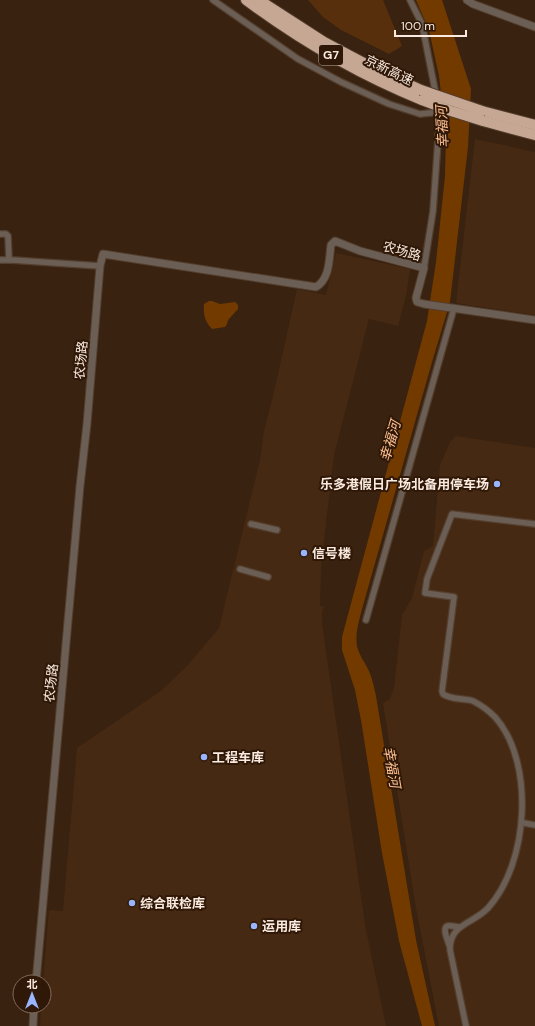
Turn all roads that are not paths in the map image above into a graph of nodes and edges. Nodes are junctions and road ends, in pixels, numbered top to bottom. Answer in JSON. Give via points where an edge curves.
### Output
{"nodes":[{"id":1,"x":213,"y":0,"type":"edge"},
{"id":2,"x":246,"y":0,"type":"edge"},
{"id":3,"x":259,"y":0,"type":"edge"},
{"id":4,"x":268,"y":0,"type":"edge"},
{"id":5,"x":410,"y":0,"type":"edge"},
{"id":6,"x":467,"y":0,"type":"edge"},
{"id":7,"x":535,"y":27,"type":"edge"},
{"id":8,"x":324,"y":42,"type":"junction"},
{"id":9,"x":421,"y":95,"type":"junction"},
{"id":10,"x":440,"y":112,"type":"junction"},
{"id":11,"x":483,"y":116,"type":"junction"},
{"id":12,"x":535,"y":125,"type":"edge"},
{"id":13,"x":535,"y":135,"type":"edge"},
{"id":14,"x":0,"y":234,"type":"edge"},
{"id":15,"x":0,"y":260,"type":"edge"},
{"id":16,"x":9,"y":260,"type":"junction"},
{"id":17,"x":100,"y":266,"type":"junction"},
{"id":18,"x":424,"y":268,"type":"junction"},
{"id":19,"x":453,"y":308,"type":"junction"},
{"id":20,"x":535,"y":320,"type":"edge"},
{"id":21,"x":251,"y":524,"type":"dead end"},
{"id":22,"x":535,"y":524,"type":"edge"},
{"id":23,"x":278,"y":530,"type":"dead end"},
{"id":24,"x":240,"y":569,"type":"dead end"},
{"id":25,"x":268,"y":577,"type":"dead end"},
{"id":26,"x":366,"y":620,"type":"dead end"},
{"id":27,"x":524,"y":823,"type":"junction"},
{"id":28,"x":535,"y":825,"type":"edge"},
{"id":29,"x":461,"y":926,"type":"junction"},
{"id":30,"x":450,"y":948,"type":"junction"},
{"id":31,"x":37,"y":974,"type":"edge"},
{"id":32,"x":34,"y":1014,"type":"edge"},
{"id":33,"x":33,"y":1026,"type":"edge"},
{"id":34,"x":466,"y":1026,"type":"edge"}],
"edges":[{"from":1,"to":10,"type":"street","via":[[298,59],[341,82],[389,104],[420,114]]},
{"from":2,"to":9,"type":"highway","name":"京新高速","number":"G7","via":[[318,48],[369,76]]},
{"from":3,"to":8,"type":"highway","name":"京新高速","number":"G7"},
{"from":4,"to":8,"type":"highway","via":[[309,27]]},
{"from":5,"to":10,"type":"street","via":[[422,24]]},
{"from":6,"to":7,"type":"street"},
{"from":8,"to":9,"type":"highway","name":"京新高速","number":"G7"},
{"from":9,"to":11,"type":"highway","name":"京新高速","number":"G7","bridge":true},
{"from":10,"to":18,"type":"street","via":[[433,211]]},
{"from":11,"to":12,"type":"highway","name":"京新高速","number":"G7"},
{"from":11,"to":13,"type":"highway","name":"京新高速","number":"G7"},
{"from":14,"to":16,"type":"street","via":[[8,236]]},
{"from":15,"to":16,"type":"street"},
{"from":16,"to":17,"type":"street"},
{"from":17,"to":18,"type":"street","name":"农场路","via":[[103,254],[316,287],[325,280],[331,245],[334,241],[360,252]]},
{"from":17,"to":31,"type":"street","name":"农场路"},
{"from":18,"to":19,"type":"street","name":"农场路","via":[[417,302]]},
{"from":19,"to":20,"type":"street","name":"农场路"},
{"from":19,"to":26,"type":"street"},
{"from":21,"to":23,"type":"street"},
{"from":22,"to":27,"type":"street","via":[[452,514],[427,579],[425,593],[454,597],[442,691],[445,696],[473,701],[506,729],[520,764],[524,792]]},
{"from":24,"to":25,"type":"street"},
{"from":27,"to":28,"type":"street"},
{"from":27,"to":29,"type":"street","via":[[516,859],[500,889],[488,908]]},
{"from":29,"to":30,"type":"street","via":[[450,939]]},
{"from":29,"to":30,"type":"street","via":[[446,927]]},
{"from":30,"to":34,"type":"street"},
{"from":32,"to":33,"type":"street"}]}
